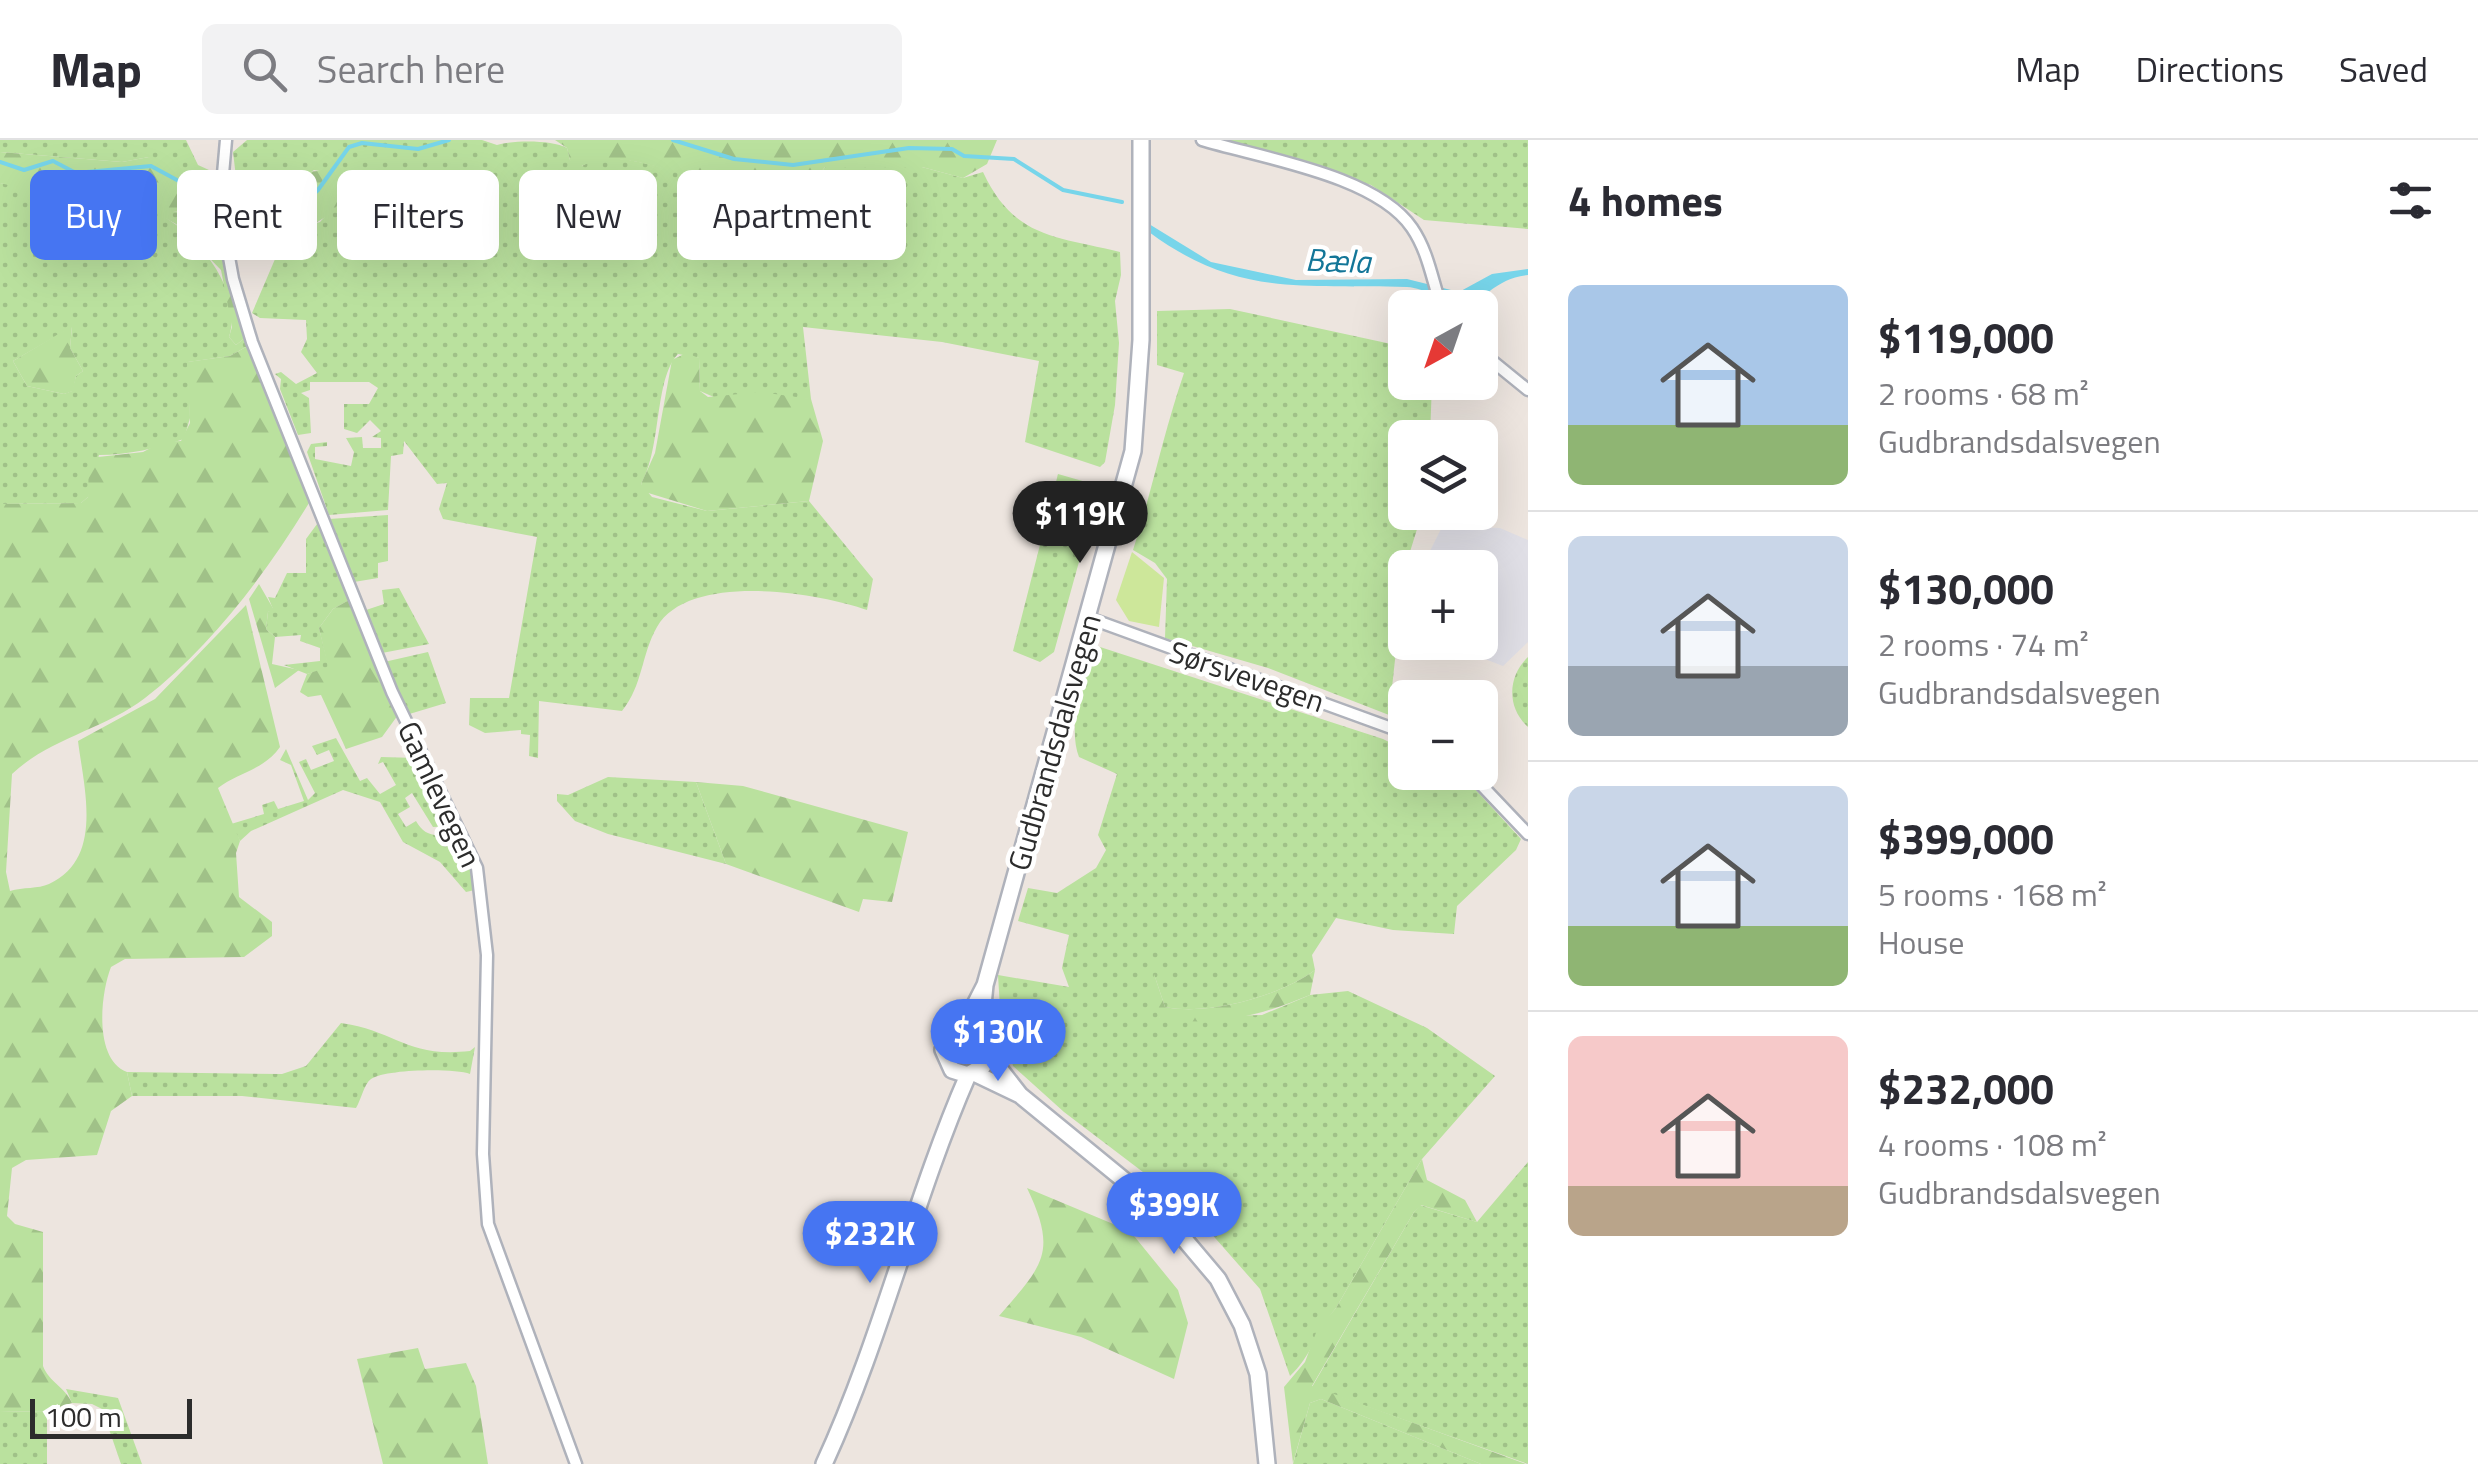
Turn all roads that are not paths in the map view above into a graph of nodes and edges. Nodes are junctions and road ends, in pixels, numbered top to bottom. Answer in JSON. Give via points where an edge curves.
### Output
{"nodes":[{"id":1,"x":226,"y":140,"type":"edge"},
{"id":2,"x":1141,"y":140,"type":"edge"},
{"id":3,"x":1202,"y":140,"type":"edge"},
{"id":4,"x":1437,"y":290,"type":"edge"},
{"id":5,"x":1498,"y":366,"type":"edge"},
{"id":6,"x":1528,"y":390,"type":"edge"},
{"id":7,"x":1089,"y":618,"type":"junction"},
{"id":8,"x":1388,"y":726,"type":"edge"},
{"id":9,"x":1485,"y":790,"type":"edge"},
{"id":10,"x":1528,"y":834,"type":"edge"},
{"id":11,"x":984,"y":985,"type":"junction"},
{"id":12,"x":962,"y":1030,"type":"junction"},
{"id":13,"x":980,"y":1034,"type":"junction"},
{"id":14,"x":988,"y":1054,"type":"junction"},
{"id":15,"x":965,"y":1073,"type":"junction"},
{"id":16,"x":1020,"y":1095,"type":"junction"},
{"id":17,"x":576,"y":1464,"type":"edge"},
{"id":18,"x":824,"y":1464,"type":"edge"},
{"id":19,"x":1267,"y":1464,"type":"edge"}],
"edges":[{"from":1,"to":17,"type":"street","name":"Gamlevegen","via":[[220,208],[252,342],[392,692],[477,868],[487,954],[488,1224]]},
{"from":2,"to":7,"type":"main road","name":"Gudbrandsdalsvegen","via":[[1141,340],[1133,451]]},
{"from":3,"to":4,"type":"street","via":[[1324,175],[1377,198],[1411,226]]},
{"from":5,"to":6,"type":"street"},
{"from":7,"to":8,"type":"street","name":"Sørsvevegen"},
{"from":7,"to":11,"type":"main road","name":"Gudbrandsdalsvegen"},
{"from":9,"to":10,"type":"street"},
{"from":11,"to":12,"type":"main road","name":"Gudbrandsdalsvegen"},
{"from":11,"to":13,"type":"main road","name":"Gudbrandsdalsvegen"},
{"from":12,"to":13,"type":"main road"},
{"from":12,"to":15,"type":"main road","via":[[944,1044],[943,1056]]},
{"from":13,"to":14,"type":"main road"},
{"from":14,"to":15,"type":"main road"},
{"from":14,"to":16,"type":"main road"},
{"from":15,"to":16,"type":"main road"},
{"from":15,"to":18,"type":"main road","via":[[892,1291]]},
{"from":16,"to":19,"type":"main road","via":[[1158,1208],[1207,1263],[1250,1346],[1264,1403]]}]}
